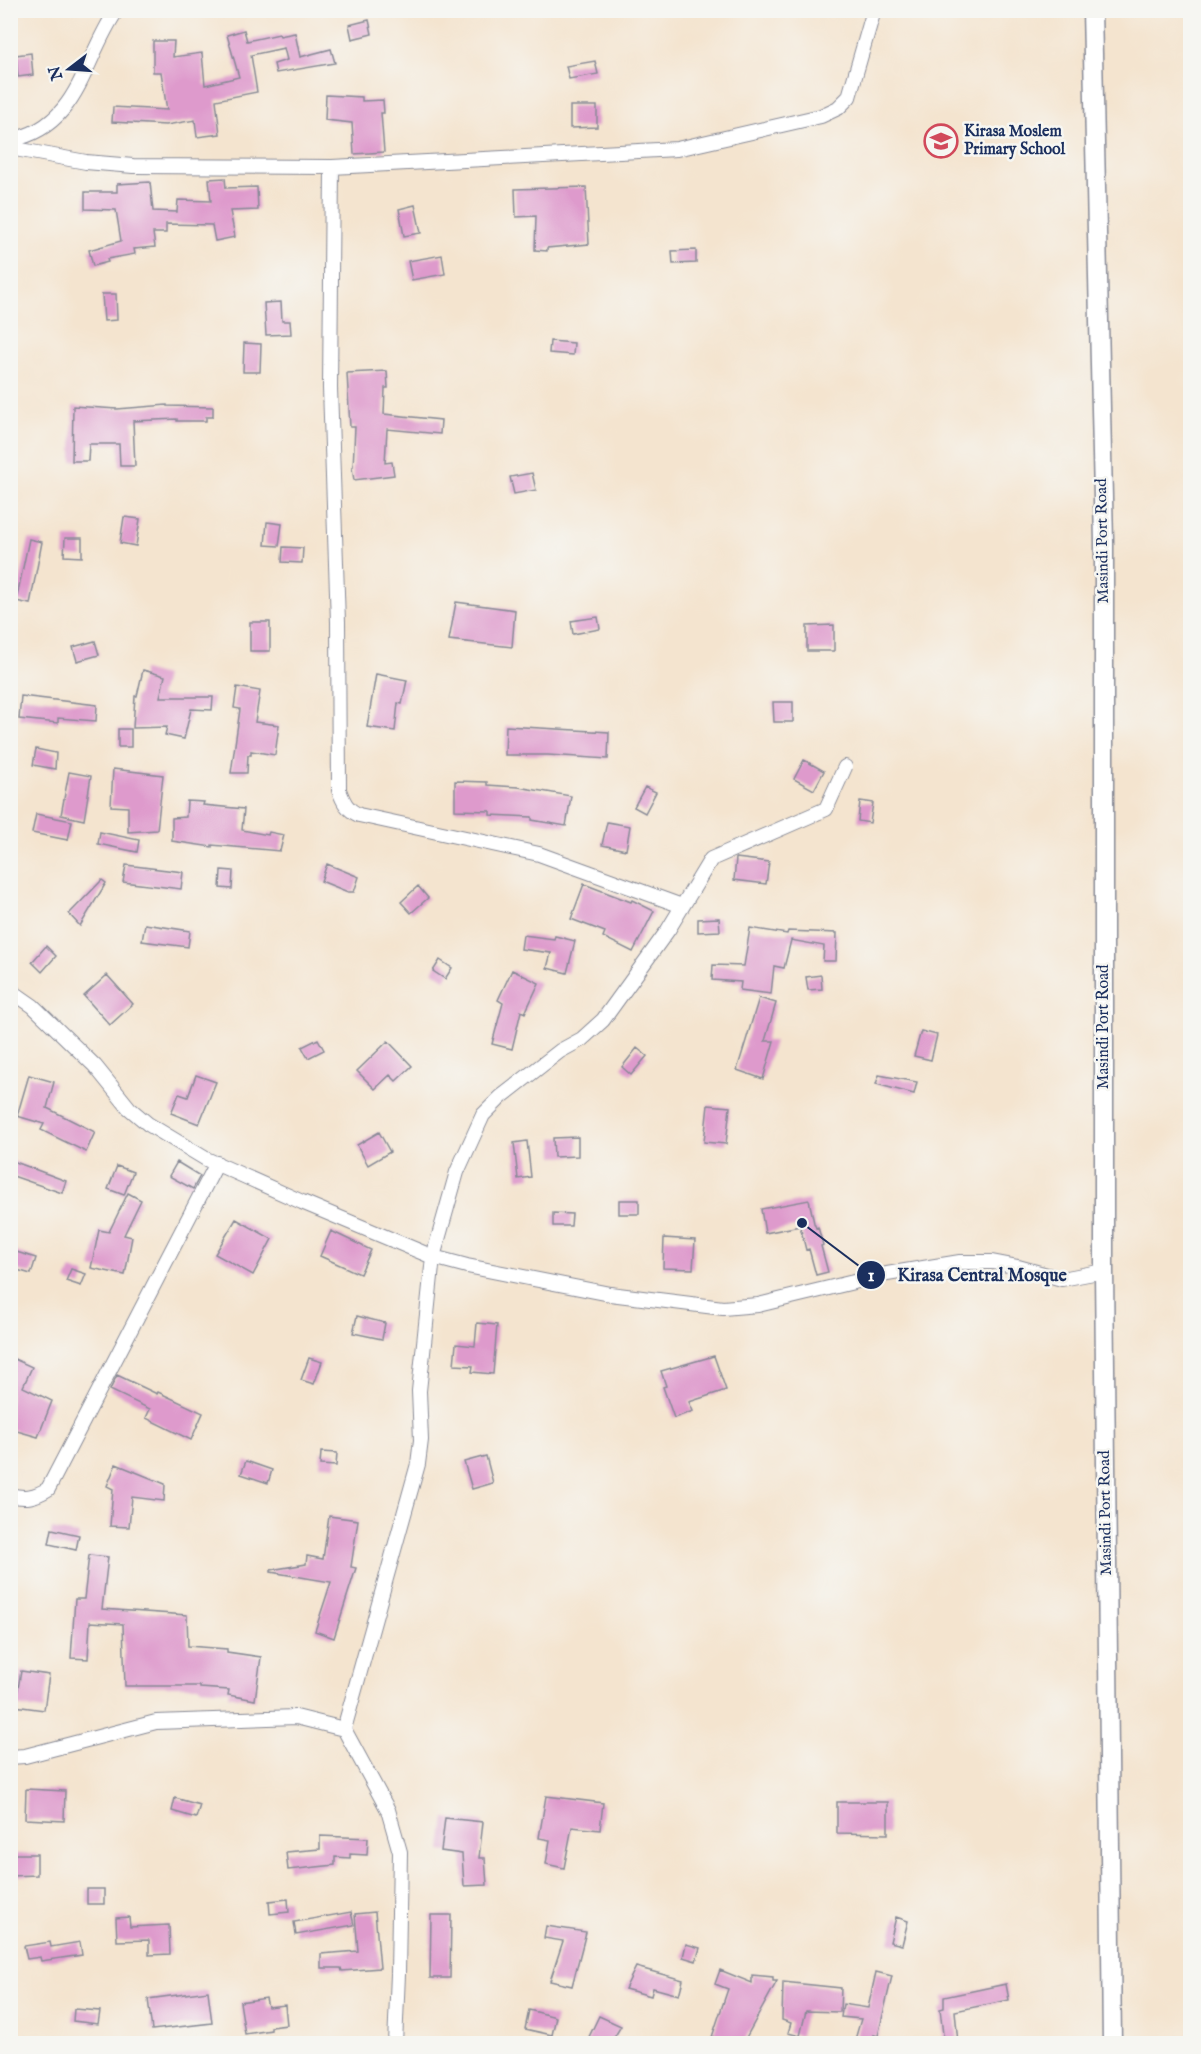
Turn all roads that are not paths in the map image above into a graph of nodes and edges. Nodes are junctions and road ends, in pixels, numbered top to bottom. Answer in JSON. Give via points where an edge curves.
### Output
{"nodes":[{"id":1,"x":117,"y":10,"type":"edge"},
{"id":2,"x":874,"y":10,"type":"edge"},
{"id":3,"x":1092,"y":10,"type":"edge"},
{"id":4,"x":10,"y":140,"type":"edge"},
{"id":5,"x":10,"y":148,"type":"edge"},
{"id":6,"x":332,"y":167,"type":"junction"},
{"id":7,"x":845,"y":767,"type":"dead end"},
{"id":8,"x":682,"y":906,"type":"junction"},
{"id":9,"x":10,"y":990,"type":"edge"},
{"id":10,"x":217,"y":1164,"type":"junction"},
{"id":11,"x":433,"y":1257,"type":"junction"},
{"id":12,"x":1104,"y":1270,"type":"junction"},
{"id":13,"x":10,"y":1495,"type":"edge"},
{"id":14,"x":344,"y":1730,"type":"junction"},
{"id":15,"x":10,"y":1757,"type":"edge"},
{"id":16,"x":395,"y":2043,"type":"edge"},
{"id":17,"x":1112,"y":2043,"type":"edge"}],
"edges":[{"from":1,"to":4,"type":"street","via":[[69,104],[38,131]]},
{"from":2,"to":6,"type":"street","via":[[849,97],[821,116],[677,149]]},
{"from":3,"to":12,"type":"main road","name":"Masindi Port Road","via":[[1104,542]]},
{"from":5,"to":6,"type":"street","via":[[133,166]]},
{"from":6,"to":8,"type":"street","via":[[330,388],[339,790],[344,802],[359,815],[539,854]]},
{"from":7,"to":8,"type":"street","via":[[826,809],[711,859]]},
{"from":8,"to":11,"type":"street","via":[[603,1020],[501,1096],[483,1115],[457,1172]]},
{"from":9,"to":10,"type":"street","via":[[33,1006],[95,1066],[142,1119]]},
{"from":10,"to":11,"type":"street"},
{"from":10,"to":13,"type":"street","via":[[48,1489],[37,1496]]},
{"from":11,"to":12,"type":"street","via":[[502,1275],[610,1294],[723,1308],[759,1305],[887,1274],[960,1262],[992,1262],[1062,1279]]},
{"from":11,"to":14,"type":"street","via":[[419,1391],[418,1464]]},
{"from":12,"to":17,"type":"main road","name":"Masindi Port Road"},
{"from":14,"to":15,"type":"street","via":[[296,1717],[156,1722]]},
{"from":14,"to":16,"type":"street","via":[[387,1810],[400,1852]]}]}
